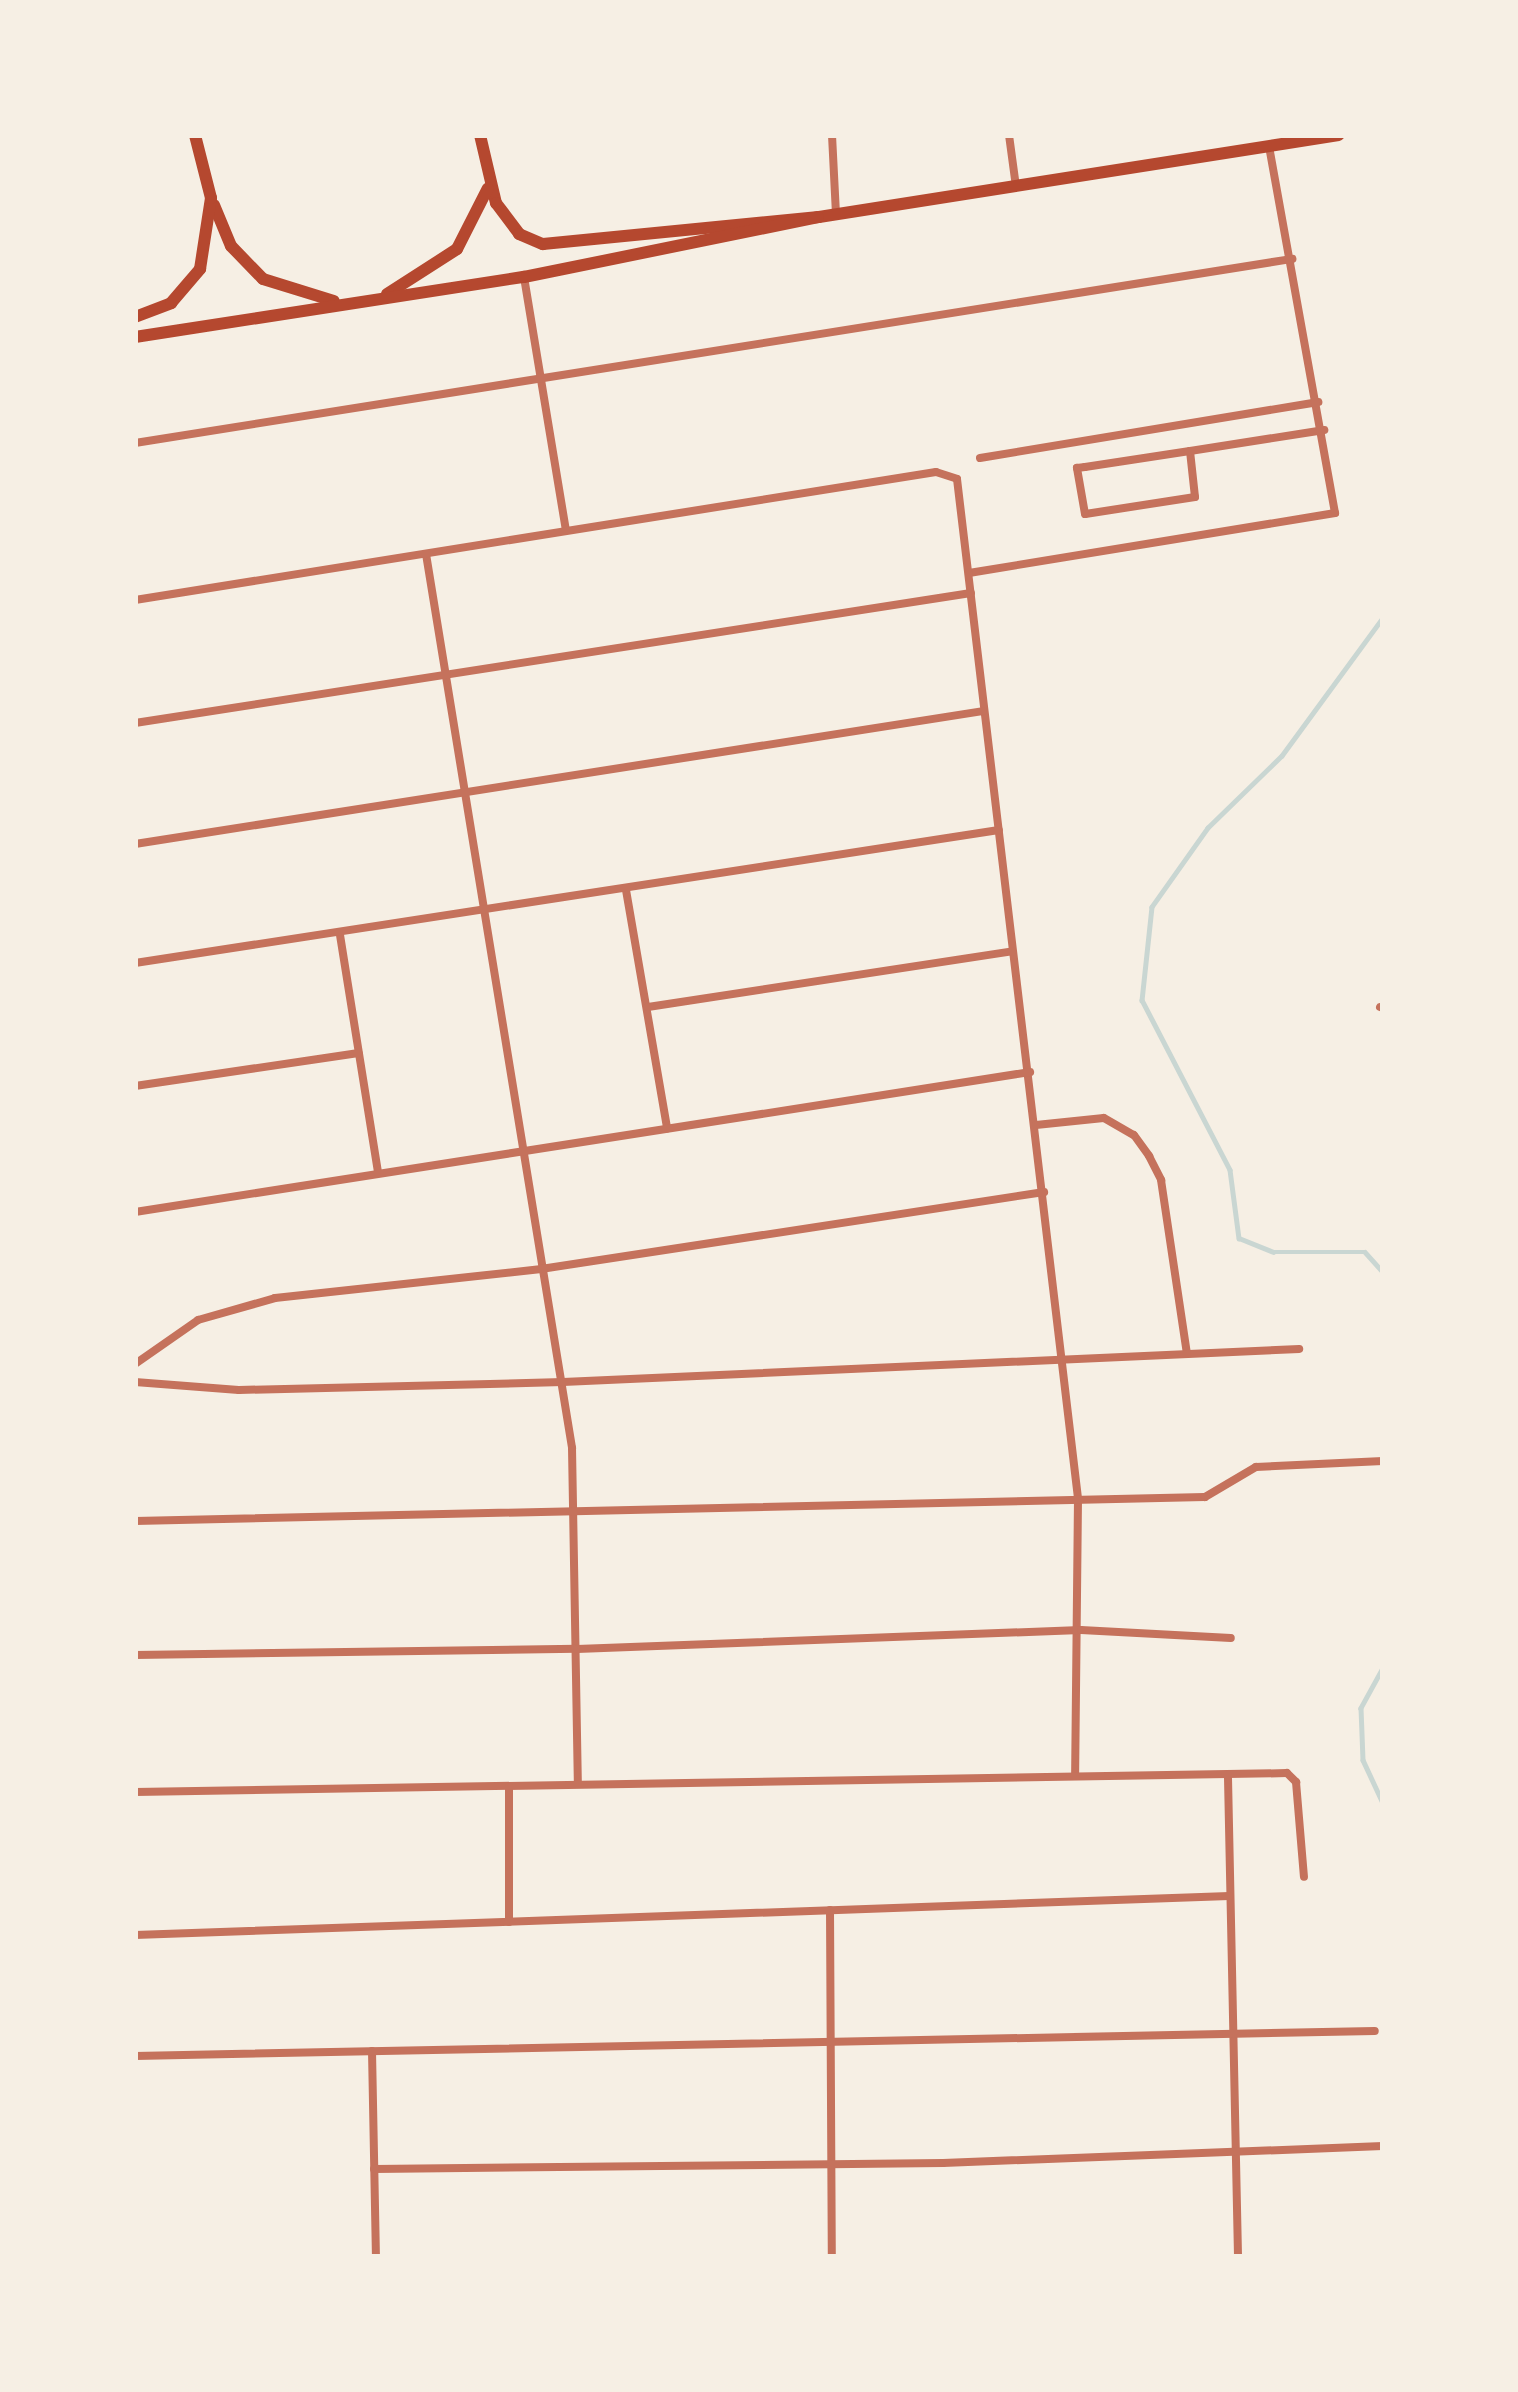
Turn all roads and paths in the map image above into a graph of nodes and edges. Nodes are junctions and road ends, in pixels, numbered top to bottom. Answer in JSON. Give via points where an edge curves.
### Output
{"nodes":[{"id":1,"x":194,"y":135,"type":"edge"},
{"id":2,"x":480,"y":135,"type":"edge"},
{"id":3,"x":832,"y":135,"type":"edge"},
{"id":4,"x":1010,"y":135,"type":"edge"},
{"id":5,"x":1339,"y":135,"type":"edge"},
{"id":6,"x":1268,"y":146,"type":"junction"},
{"id":7,"x":488,"y":188,"type":"junction"},
{"id":8,"x":1017,"y":188,"type":"junction"},
{"id":9,"x":211,"y":198,"type":"junction"},
{"id":10,"x":836,"y":214,"type":"junction"},
{"id":11,"x":819,"y":217,"type":"junction"},
{"id":12,"x":1292,"y":259,"type":"junction"},
{"id":13,"x":524,"y":277,"type":"junction"},
{"id":14,"x":375,"y":300,"type":"junction"},
{"id":15,"x":350,"y":303,"type":"junction"},
{"id":16,"x":135,"y":317,"type":"edge"},
{"id":17,"x":135,"y":337,"type":"edge"},
{"id":18,"x":539,"y":375,"type":"junction"},
{"id":19,"x":1318,"y":402,"type":"junction"},
{"id":20,"x":1324,"y":430,"type":"junction"},
{"id":21,"x":135,"y":443,"type":"edge"},
{"id":22,"x":1190,"y":451,"type":"junction"},
{"id":23,"x":980,"y":458,"type":"dead end"},
{"id":24,"x":566,"y":531,"type":"junction"},
{"id":25,"x":426,"y":554,"type":"junction"},
{"id":26,"x":968,"y":573,"type":"junction"},
{"id":27,"x":971,"y":593,"type":"junction"},
{"id":28,"x":135,"y":600,"type":"edge"},
{"id":29,"x":447,"y":674,"type":"junction"},
{"id":30,"x":983,"y":711,"type":"junction"},
{"id":31,"x":135,"y":723,"type":"edge"},
{"id":32,"x":466,"y":793,"type":"junction"},
{"id":33,"x":999,"y":830,"type":"junction"},
{"id":34,"x":135,"y":844,"type":"edge"},
{"id":35,"x":626,"y":890,"type":"junction"},
{"id":36,"x":487,"y":912,"type":"junction"},
{"id":37,"x":340,"y":935,"type":"junction"},
{"id":38,"x":1012,"y":951,"type":"junction"},
{"id":39,"x":135,"y":963,"type":"edge"},
{"id":40,"x":648,"y":1007,"type":"junction"},
{"id":41,"x":358,"y":1053,"type":"junction"},
{"id":42,"x":1030,"y":1072,"type":"junction"},
{"id":43,"x":135,"y":1086,"type":"edge"},
{"id":44,"x":1036,"y":1125,"type":"junction"},
{"id":45,"x":667,"y":1128,"type":"junction"},
{"id":46,"x":523,"y":1148,"type":"junction"},
{"id":47,"x":378,"y":1171,"type":"junction"},
{"id":48,"x":1044,"y":1192,"type":"junction"},
{"id":49,"x":135,"y":1211,"type":"edge"},
{"id":50,"x":541,"y":1269,"type":"junction"},
{"id":51,"x":1299,"y":1349,"type":"dead end"},
{"id":52,"x":1186,"y":1353,"type":"junction"},
{"id":53,"x":135,"y":1364,"type":"edge"},
{"id":54,"x":1064,"y":1365,"type":"junction"},
{"id":55,"x":135,"y":1382,"type":"edge"},
{"id":56,"x":563,"y":1382,"type":"junction"},
{"id":57,"x":1382,"y":1461,"type":"edge"},
{"id":58,"x":1078,"y":1499,"type":"junction"},
{"id":59,"x":575,"y":1510,"type":"junction"},
{"id":60,"x":135,"y":1520,"type":"edge"},
{"id":61,"x":1081,"y":1630,"type":"junction"},
{"id":62,"x":1231,"y":1638,"type":"dead end"},
{"id":63,"x":577,"y":1649,"type":"junction"},
{"id":64,"x":135,"y":1655,"type":"edge"},
{"id":65,"x":1075,"y":1776,"type":"junction"},
{"id":66,"x":1228,"y":1778,"type":"junction"},
{"id":67,"x":578,"y":1783,"type":"junction"},
{"id":68,"x":509,"y":1785,"type":"junction"},
{"id":69,"x":135,"y":1792,"type":"edge"},
{"id":70,"x":1304,"y":1877,"type":"dead end"},
{"id":71,"x":1228,"y":1897,"type":"junction"},
{"id":72,"x":830,"y":1910,"type":"junction"},
{"id":73,"x":509,"y":1922,"type":"junction"},
{"id":74,"x":135,"y":1935,"type":"edge"},
{"id":75,"x":1375,"y":2030,"type":"dead end"},
{"id":76,"x":1234,"y":2031,"type":"junction"},
{"id":77,"x":828,"y":2041,"type":"junction"},
{"id":78,"x":371,"y":2051,"type":"junction"},
{"id":79,"x":135,"y":2056,"type":"edge"},
{"id":80,"x":1383,"y":2146,"type":"edge"},
{"id":81,"x":1235,"y":2150,"type":"junction"},
{"id":82,"x":829,"y":2160,"type":"junction"},
{"id":83,"x":374,"y":2169,"type":"junction"},
{"id":84,"x":376,"y":2257,"type":"edge"},
{"id":85,"x":832,"y":2257,"type":"edge"},
{"id":86,"x":1238,"y":2257,"type":"edge"}],
"edges":[{"from":1,"to":9,"type":"highway"},
{"from":2,"to":7,"type":"highway"},
{"from":3,"to":10,"type":"street"},
{"from":4,"to":8,"type":"street"},
{"from":5,"to":6,"type":"highway"},
{"from":6,"to":8,"type":"highway"},
{"from":6,"to":12,"type":"street"},
{"from":7,"to":11,"type":"highway","via":[[507,222],[543,244]]},
{"from":7,"to":14,"type":"highway","via":[[457,249]]},
{"from":8,"to":10,"type":"highway"},
{"from":9,"to":15,"type":"highway","via":[[231,246],[263,279]]},
{"from":9,"to":16,"type":"highway","via":[[206,250],[188,290]]},
{"from":10,"to":11,"type":"highway"},
{"from":11,"to":13,"type":"highway","via":[[796,228]]},
{"from":12,"to":18,"type":"street"},
{"from":12,"to":19,"type":"street"},
{"from":13,"to":14,"type":"highway"},
{"from":13,"to":18,"type":"street"},
{"from":14,"to":15,"type":"highway"},
{"from":15,"to":17,"type":"highway"},
{"from":18,"to":21,"type":"street"},
{"from":18,"to":24,"type":"street"},
{"from":19,"to":20,"type":"street"},
{"from":19,"to":23,"type":"street"},
{"from":20,"to":22,"type":"street"},
{"from":20,"to":26,"type":"street","via":[[1335,513]]},
{"from":22,"to":22,"type":"street","via":[[1077,468],[1085,514],[1195,497]]},
{"from":24,"to":25,"type":"street"},
{"from":24,"to":26,"type":"street","via":[[950,473],[963,492]]},
{"from":25,"to":28,"type":"street"},
{"from":25,"to":29,"type":"street"},
{"from":26,"to":27,"type":"street"},
{"from":27,"to":29,"type":"street"},
{"from":27,"to":30,"type":"street"},
{"from":29,"to":31,"type":"street"},
{"from":29,"to":32,"type":"street"},
{"from":30,"to":32,"type":"street"},
{"from":30,"to":33,"type":"street"},
{"from":32,"to":34,"type":"street"},
{"from":32,"to":36,"type":"street"},
{"from":33,"to":35,"type":"street"},
{"from":33,"to":38,"type":"street"},
{"from":35,"to":36,"type":"street"},
{"from":35,"to":40,"type":"street"},
{"from":36,"to":37,"type":"street"},
{"from":36,"to":46,"type":"street"},
{"from":37,"to":39,"type":"street"},
{"from":37,"to":41,"type":"street"},
{"from":38,"to":40,"type":"street"},
{"from":38,"to":42,"type":"street"},
{"from":40,"to":45,"type":"street"},
{"from":41,"to":43,"type":"street"},
{"from":41,"to":47,"type":"street"},
{"from":42,"to":44,"type":"street"},
{"from":42,"to":45,"type":"street"},
{"from":44,"to":48,"type":"street"},
{"from":44,"to":52,"type":"street","via":[[1104,1118],[1134,1135],[1149,1156],[1161,1180]]},
{"from":45,"to":46,"type":"street"},
{"from":46,"to":47,"type":"street"},
{"from":46,"to":50,"type":"street"},
{"from":47,"to":49,"type":"street"},
{"from":48,"to":50,"type":"street"},
{"from":48,"to":54,"type":"street"},
{"from":50,"to":53,"type":"street","via":[[275,1298],[198,1320]]},
{"from":50,"to":56,"type":"street"},
{"from":51,"to":52,"type":"street"},
{"from":52,"to":54,"type":"street"},
{"from":54,"to":56,"type":"street"},
{"from":54,"to":58,"type":"street"},
{"from":55,"to":56,"type":"street","via":[[239,1390]]},
{"from":56,"to":59,"type":"street"},
{"from":57,"to":58,"type":"street","via":[[1256,1467],[1205,1498]]},
{"from":58,"to":59,"type":"street"},
{"from":58,"to":61,"type":"street"},
{"from":59,"to":60,"type":"street"},
{"from":59,"to":63,"type":"street"},
{"from":61,"to":62,"type":"street"},
{"from":61,"to":63,"type":"street"},
{"from":61,"to":65,"type":"street"},
{"from":63,"to":64,"type":"street"},
{"from":63,"to":67,"type":"street"},
{"from":65,"to":66,"type":"street"},
{"from":65,"to":67,"type":"street"},
{"from":66,"to":70,"type":"street","via":[[1294,1777]]},
{"from":66,"to":71,"type":"street"},
{"from":67,"to":68,"type":"street"},
{"from":68,"to":69,"type":"street"},
{"from":68,"to":73,"type":"street"},
{"from":71,"to":72,"type":"street"},
{"from":71,"to":76,"type":"street"},
{"from":72,"to":73,"type":"street"},
{"from":72,"to":77,"type":"street"},
{"from":73,"to":74,"type":"street"},
{"from":75,"to":76,"type":"street"},
{"from":76,"to":77,"type":"street"},
{"from":76,"to":81,"type":"street"},
{"from":77,"to":78,"type":"street"},
{"from":77,"to":82,"type":"street"},
{"from":78,"to":79,"type":"street"},
{"from":78,"to":83,"type":"street"},
{"from":80,"to":81,"type":"street"},
{"from":81,"to":82,"type":"street"},
{"from":81,"to":86,"type":"street"},
{"from":82,"to":83,"type":"street"},
{"from":82,"to":85,"type":"street"},
{"from":83,"to":84,"type":"street"}]}
